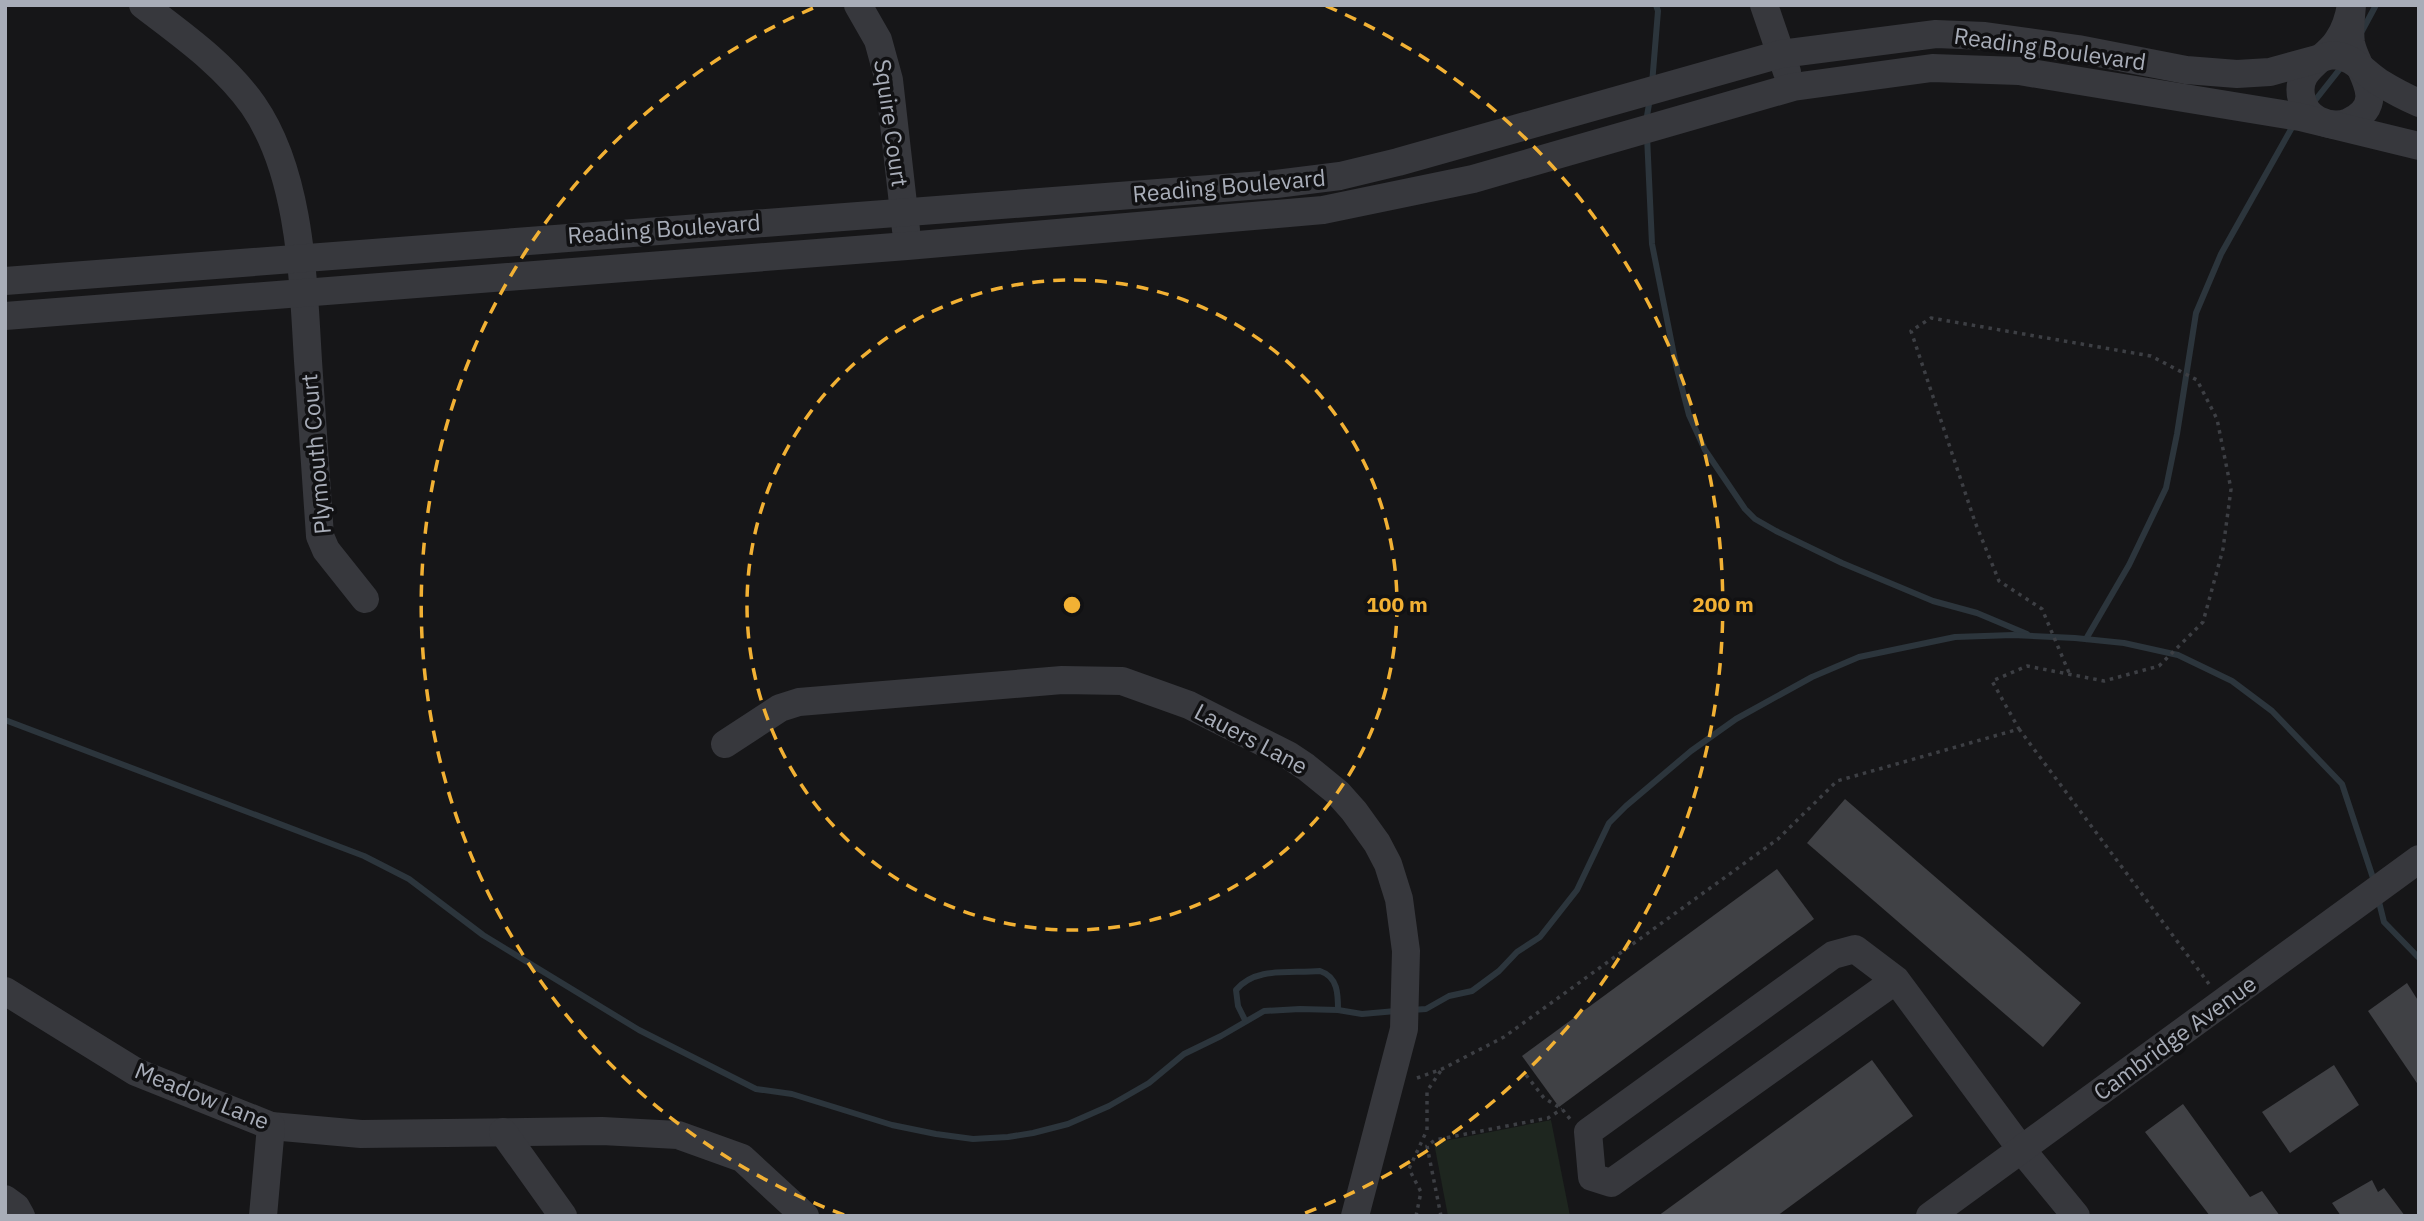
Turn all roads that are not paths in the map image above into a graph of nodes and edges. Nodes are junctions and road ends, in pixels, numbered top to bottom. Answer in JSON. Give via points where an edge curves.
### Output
{"nodes":[{"id":1,"x":143,"y":5,"type":"edge"},
{"id":2,"x":858,"y":5,"type":"edge"},
{"id":3,"x":1764,"y":5,"type":"edge"},
{"id":4,"x":2352,"y":5,"type":"edge"},
{"id":5,"x":1781,"y":54,"type":"junction"},
{"id":6,"x":2321,"y":58,"type":"junction"},
{"id":7,"x":2360,"y":67,"type":"junction"},
{"id":8,"x":1793,"y":87,"type":"junction"},
{"id":9,"x":2419,"y":103,"type":"edge"},
{"id":10,"x":2327,"y":124,"type":"junction"},
{"id":11,"x":2419,"y":146,"type":"edge"},
{"id":12,"x":904,"y":211,"type":"junction"},
{"id":13,"x":908,"y":246,"type":"junction"},
{"id":14,"x":299,"y":257,"type":"junction"},
{"id":15,"x":5,"y":281,"type":"edge"},
{"id":16,"x":304,"y":294,"type":"junction"},
{"id":17,"x":5,"y":316,"type":"edge"},
{"id":18,"x":365,"y":599,"type":"dead end"},
{"id":19,"x":725,"y":744,"type":"dead end"},
{"id":20,"x":2419,"y":859,"type":"edge"},
{"id":21,"x":1896,"y":980,"type":"junction"},
{"id":22,"x":5,"y":991,"type":"edge"},
{"id":23,"x":271,"y":1126,"type":"junction"},
{"id":24,"x":503,"y":1132,"type":"junction"},
{"id":25,"x":2021,"y":1149,"type":"junction"},
{"id":26,"x":5,"y":1199,"type":"edge"},
{"id":27,"x":21,"y":1216,"type":"edge"},
{"id":28,"x":263,"y":1216,"type":"edge"},
{"id":29,"x":563,"y":1216,"type":"edge"},
{"id":30,"x":805,"y":1216,"type":"edge"},
{"id":31,"x":1355,"y":1216,"type":"edge"},
{"id":32,"x":1930,"y":1216,"type":"edge"},
{"id":33,"x":2076,"y":1216,"type":"edge"}],
"edges":[{"from":1,"to":14,"type":"street","name":"Plymouth Court","via":[[229,76],[262,120],[286,175]]},
{"from":2,"to":12,"type":"street","name":"Squire Court","via":[[878,40],[886,66]]},
{"from":3,"to":5,"type":"street"},
{"from":4,"to":6,"type":"street","via":[[2340,39]]},
{"from":4,"to":7,"type":"street","via":[[2350,30]]},
{"from":5,"to":6,"type":"street","name":"Reading Boulevard","via":[[1936,34],[1985,36],[2186,70],[2237,74],[2270,72]]},
{"from":5,"to":8,"type":"street"},
{"from":5,"to":12,"type":"street","name":"Reading Boulevard","via":[[1340,176],[1209,191]]},
{"from":6,"to":7,"type":"street","name":"Reading Boulevard","via":[[2339,56]]},
{"from":6,"to":10,"type":"street","via":[[2303,75],[2300,95],[2309,114]]},
{"from":7,"to":9,"type":"street","name":"Reading Boulevard"},
{"from":7,"to":10,"type":"street","via":[[2369,84],[2366,105],[2352,120]]},
{"from":8,"to":10,"type":"street","name":"Reading Boulevard","via":[[1933,68],[1994,69]]},
{"from":8,"to":13,"type":"street","name":"Reading Boulevard","via":[[1473,179],[1323,209]]},
{"from":10,"to":11,"type":"street","name":"Reading Boulevard"},
{"from":12,"to":13,"type":"street","name":"Squire Court"},
{"from":12,"to":14,"type":"street","name":"Reading Boulevard"},
{"from":13,"to":16,"type":"street","name":"Reading Boulevard"},
{"from":14,"to":15,"type":"street","name":"Reading Boulevard"},
{"from":14,"to":16,"type":"street","name":"Plymouth Court"},
{"from":16,"to":17,"type":"street","name":"Reading Boulevard"},
{"from":16,"to":18,"type":"street","name":"Plymouth Court","via":[[320,536]]},
{"from":19,"to":31,"type":"street","name":"Lauers Lane","via":[[780,708],[799,702],[1062,680],[1122,681],[1189,705],[1315,773],[1338,793],[1388,864],[1403,922],[1404,1030]]},
{"from":20,"to":25,"type":"street","name":"Cambridge Avenue"},
{"from":21,"to":21,"type":"street","via":[[1855,949],[1833,955],[1588,1132],[1592,1177],[1611,1183]]},
{"from":21,"to":25,"type":"street"},
{"from":22,"to":23,"type":"street","name":"Meadow Lane","via":[[136,1072]]},
{"from":23,"to":24,"type":"street","name":"Meadow Lane","via":[[361,1134]]},
{"from":23,"to":28,"type":"street"},
{"from":24,"to":29,"type":"street"},
{"from":24,"to":30,"type":"street","name":"Meadow Lane","via":[[602,1130],[678,1135],[742,1158]]},
{"from":25,"to":32,"type":"street","name":"Cambridge Avenue"},
{"from":25,"to":33,"type":"street"},
{"from":26,"to":27,"type":"street"}]}
